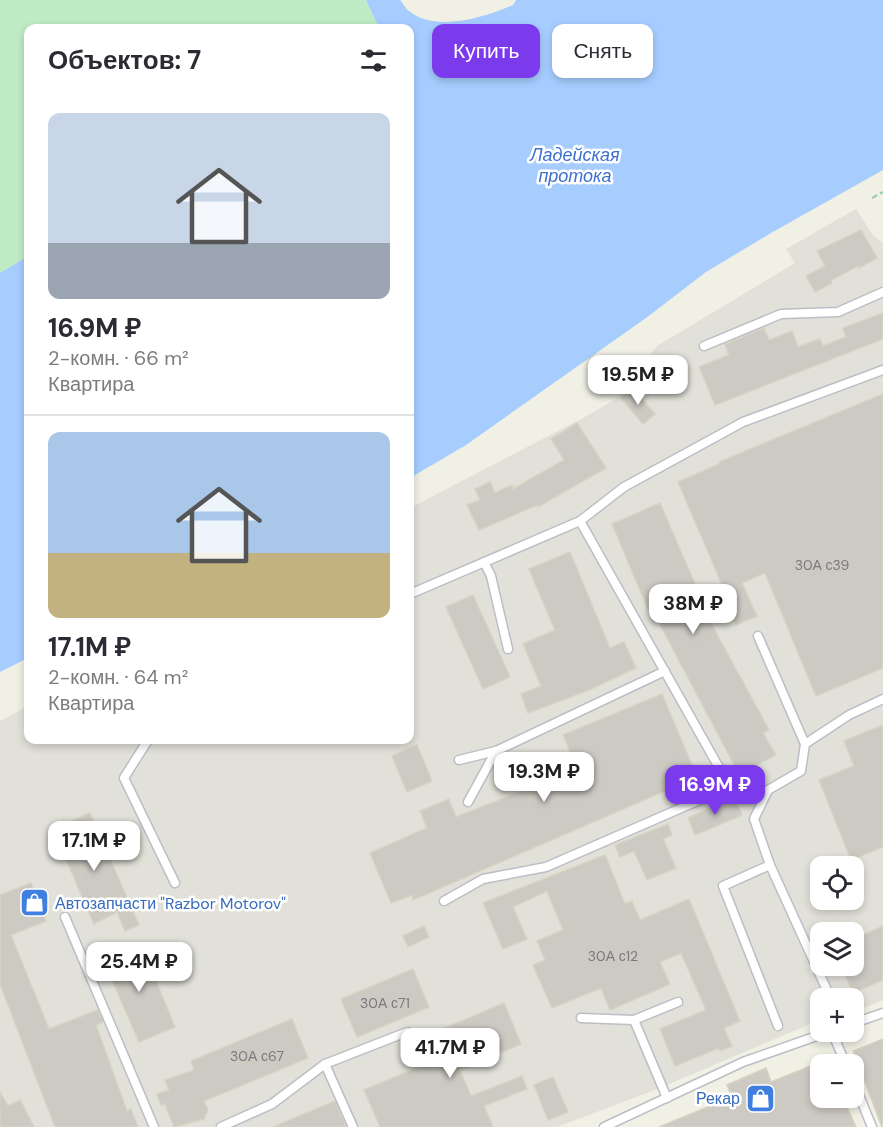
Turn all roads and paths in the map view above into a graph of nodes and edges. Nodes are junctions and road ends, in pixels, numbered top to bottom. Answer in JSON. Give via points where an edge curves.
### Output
{"nodes":[{"id":1,"x":883,"y":192,"type":"edge"},
{"id":2,"x":872,"y":198,"type":"dead end"},
{"id":3,"x":883,"y":292,"type":"edge"},
{"id":4,"x":704,"y":346,"type":"dead end"},
{"id":5,"x":883,"y":370,"type":"edge"},
{"id":6,"x":580,"y":521,"type":"junction"},
{"id":7,"x":484,"y":562,"type":"junction"},
{"id":8,"x":414,"y":592,"type":"edge"},
{"id":9,"x":758,"y":636,"type":"dead end"},
{"id":10,"x":508,"y":649,"type":"dead end"},
{"id":11,"x":665,"y":671,"type":"junction"},
{"id":12,"x":883,"y":699,"type":"edge"},
{"id":13,"x":145,"y":744,"type":"edge"},
{"id":14,"x":805,"y":744,"type":"junction"},
{"id":15,"x":496,"y":751,"type":"junction"},
{"id":16,"x":459,"y":760,"type":"dead end"},
{"id":17,"x":468,"y":802,"type":"dead end"},
{"id":18,"x":770,"y":865,"type":"junction"},
{"id":19,"x":175,"y":883,"type":"dead end"},
{"id":20,"x":444,"y":901,"type":"dead end"},
{"id":21,"x":65,"y":917,"type":"dead end"},
{"id":22,"x":826,"y":988,"type":"edge"},
{"id":23,"x":678,"y":1002,"type":"dead end"},
{"id":24,"x":883,"y":1013,"type":"edge"},
{"id":25,"x":581,"y":1018,"type":"dead end"},
{"id":26,"x":634,"y":1020,"type":"junction"},
{"id":27,"x":864,"y":1020,"type":"edge"},
{"id":28,"x":778,"y":1026,"type":"dead end"},
{"id":29,"x":406,"y":1032,"type":"dead end"},
{"id":30,"x":810,"y":1039,"type":"edge"},
{"id":31,"x":325,"y":1064,"type":"junction"},
{"id":32,"x":668,"y":1098,"type":"junction"},
{"id":33,"x":864,"y":1107,"type":"edge"},
{"id":34,"x":154,"y":1127,"type":"edge"},
{"id":35,"x":221,"y":1127,"type":"edge"},
{"id":36,"x":353,"y":1127,"type":"edge"},
{"id":37,"x":604,"y":1127,"type":"edge"},
{"id":38,"x":872,"y":1127,"type":"edge"}],
"edges":[{"from":1,"to":2,"type":"path"},
{"from":3,"to":4,"type":"lane","via":[[838,312],[781,314]]},
{"from":5,"to":6,"type":"lane","via":[[743,422],[624,487]]},
{"from":6,"to":7,"type":"lane"},
{"from":6,"to":11,"type":"lane"},
{"from":7,"to":8,"type":"lane"},
{"from":7,"to":10,"type":"lane","via":[[491,576]]},
{"from":9,"to":14,"type":"lane"},
{"from":11,"to":15,"type":"lane"},
{"from":11,"to":20,"type":"lane","via":[[726,780],[711,795],[546,867],[483,879]]},
{"from":12,"to":14,"type":"lane","via":[[849,715]]},
{"from":13,"to":19,"type":"lane","via":[[124,778]]},
{"from":14,"to":18,"type":"lane","via":[[801,771],[768,790],[754,819]]},
{"from":15,"to":16,"type":"lane"},
{"from":15,"to":17,"type":"lane"},
{"from":18,"to":22,"type":"lane"},
{"from":18,"to":28,"type":"lane","via":[[723,886]]},
{"from":21,"to":34,"type":"lane"},
{"from":23,"to":26,"type":"lane"},
{"from":24,"to":27,"type":"lane"},
{"from":25,"to":26,"type":"lane"},
{"from":26,"to":32,"type":"lane"},
{"from":29,"to":31,"type":"lane"},
{"from":30,"to":32,"type":"lane","via":[[743,1062]]},
{"from":31,"to":35,"type":"lane","via":[[272,1104]]},
{"from":31,"to":36,"type":"lane"},
{"from":32,"to":37,"type":"lane"},
{"from":33,"to":38,"type":"lane"}]}
